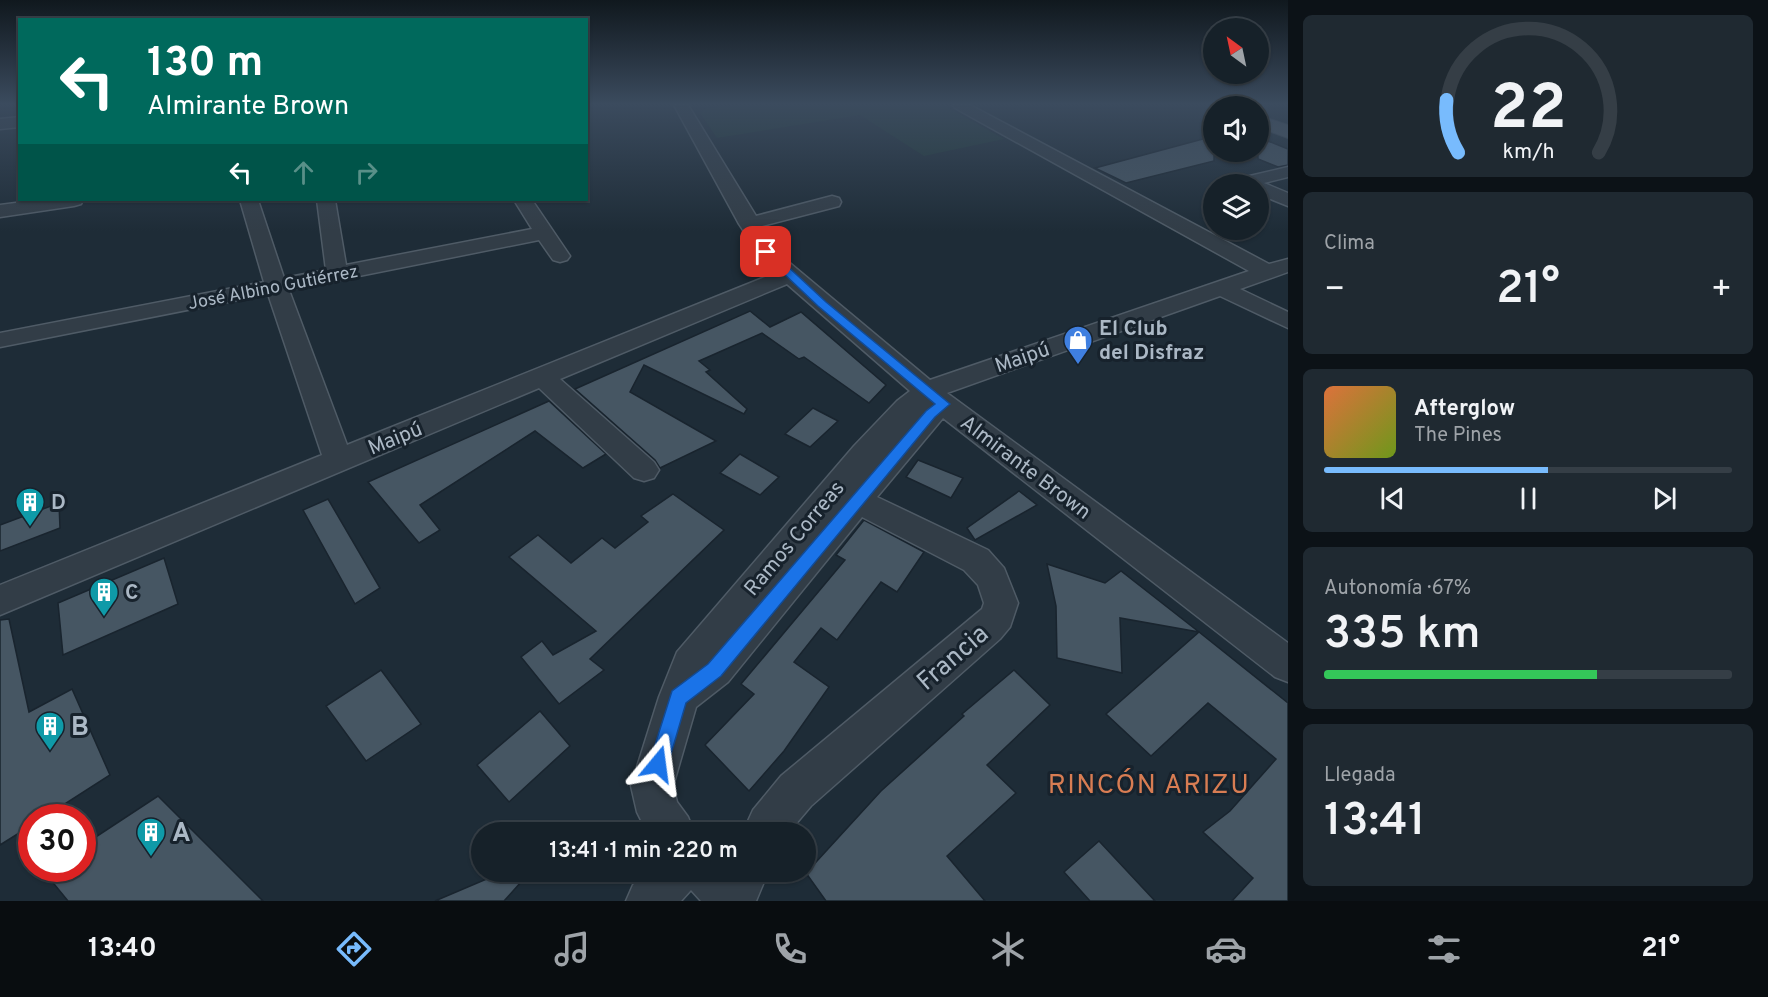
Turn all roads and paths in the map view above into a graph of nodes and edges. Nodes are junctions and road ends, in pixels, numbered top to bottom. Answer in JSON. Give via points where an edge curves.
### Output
{"nodes":[{"id":1,"x":706,"y":147,"type":"edge"},
{"id":2,"x":1042,"y":147,"type":"edge"},
{"id":3,"x":1288,"y":172,"type":"edge"},
{"id":4,"x":1269,"y":177,"type":"edge"},
{"id":5,"x":1269,"y":192,"type":"edge"},
{"id":6,"x":67,"y":201,"type":"edge"},
{"id":7,"x":249,"y":201,"type":"edge"},
{"id":8,"x":326,"y":201,"type":"edge"},
{"id":9,"x":524,"y":201,"type":"edge"},
{"id":10,"x":1288,"y":201,"type":"edge"},
{"id":11,"x":832,"y":202,"type":"dead end"},
{"id":12,"x":0,"y":211,"type":"edge"},
{"id":13,"x":749,"y":224,"type":"junction"},
{"id":14,"x":545,"y":233,"type":"junction"},
{"id":15,"x":560,"y":256,"type":"dead end"},
{"id":16,"x":1277,"y":268,"type":"edge"},
{"id":17,"x":337,"y":274,"type":"junction"},
{"id":18,"x":789,"y":275,"type":"junction"},
{"id":19,"x":276,"y":286,"type":"junction"},
{"id":20,"x":1221,"y":288,"type":"junction"},
{"id":21,"x":1288,"y":321,"type":"edge"},
{"id":22,"x":0,"y":340,"type":"edge"},
{"id":23,"x":542,"y":377,"type":"junction"},
{"id":24,"x":935,"y":397,"type":"junction"},
{"id":25,"x":338,"y":461,"type":"junction"},
{"id":26,"x":644,"y":470,"type":"dead end"},
{"id":27,"x":857,"y":501,"type":"junction"},
{"id":28,"x":0,"y":600,"type":"edge"},
{"id":29,"x":1288,"y":665,"type":"edge"},
{"id":30,"x":678,"y":698,"type":"junction"},
{"id":31,"x":666,"y":822,"type":"edge"},
{"id":32,"x":770,"y":822,"type":"edge"},
{"id":33,"x":668,"y":882,"type":"edge"},
{"id":34,"x":715,"y":882,"type":"edge"},
{"id":35,"x":742,"y":882,"type":"edge"},
{"id":36,"x":649,"y":901,"type":"edge"},
{"id":37,"x":733,"y":901,"type":"edge"}],
"edges":[{"from":1,"to":13,"type":"street","name":"Almirante Brown"},
{"from":2,"to":16,"type":"street"},
{"from":3,"to":4,"type":"street"},
{"from":5,"to":10,"type":"street"},
{"from":6,"to":12,"type":"street"},
{"from":7,"to":19,"type":"street"},
{"from":8,"to":17,"type":"street"},
{"from":9,"to":14,"type":"street"},
{"from":11,"to":13,"type":"street"},
{"from":13,"to":18,"type":"street","name":"Almirante Brown","via":[[771,258]]},
{"from":14,"to":15,"type":"street"},
{"from":14,"to":17,"type":"street","name":"José Albino Gutiérrez"},
{"from":16,"to":20,"type":"street","name":"Maipú"},
{"from":17,"to":19,"type":"street","name":"José Albino Gutiérrez"},
{"from":18,"to":23,"type":"street","name":"Maipú"},
{"from":18,"to":24,"type":"street","name":"Almirante Brown"},
{"from":19,"to":22,"type":"street","name":"José Albino Gutiérrez"},
{"from":19,"to":25,"type":"street"},
{"from":20,"to":21,"type":"street"},
{"from":20,"to":24,"type":"street","name":"Maipú"},
{"from":23,"to":25,"type":"street","name":"Maipú"},
{"from":23,"to":26,"type":"street"},
{"from":24,"to":27,"type":"street","name":"Ramos Correas","via":[[930,414]]},
{"from":24,"to":29,"type":"street","name":"Almirante Brown"},
{"from":24,"to":30,"type":"street","name":"Ramos Correas","via":[[906,407],[864,453],[690,664]]},
{"from":25,"to":28,"type":"street","name":"Maipú"},
{"from":27,"to":30,"type":"street","name":"Ramos Correas","via":[[715,670]]},
{"from":27,"to":32,"type":"street","name":"Francia","via":[[976,560],[992,578],[1001,603],[998,616],[796,791]]},
{"from":30,"to":31,"type":"street","name":"Ramos Correas","via":[[652,786],[658,812]]},
{"from":33,"to":36,"type":"street"},
{"from":34,"to":37,"type":"street"},
{"from":35,"to":37,"type":"street"}]}
